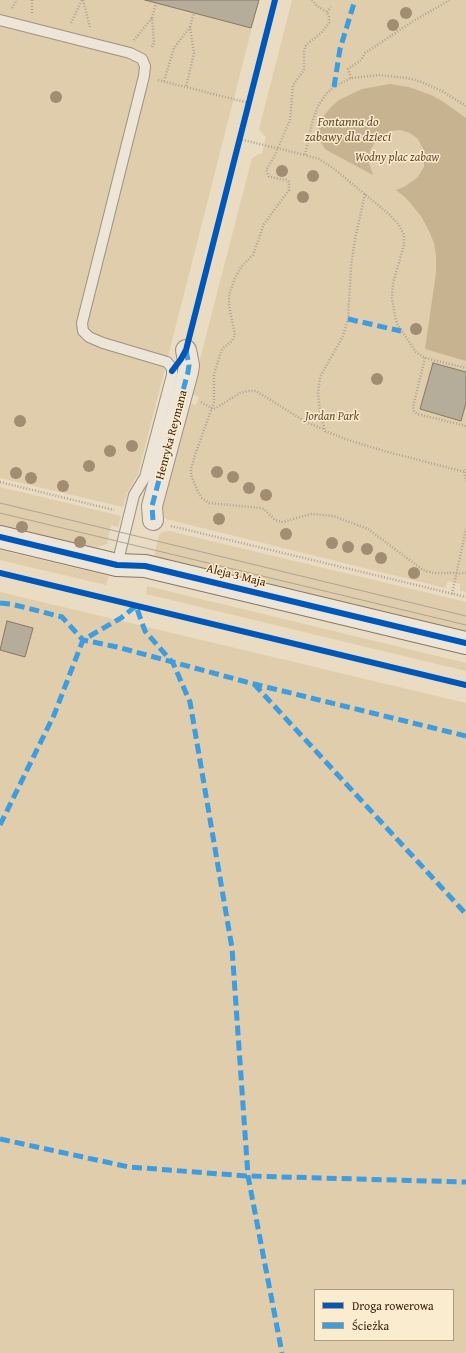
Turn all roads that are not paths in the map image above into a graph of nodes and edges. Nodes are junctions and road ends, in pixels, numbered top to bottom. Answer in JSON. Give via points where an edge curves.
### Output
{"nodes":[{"id":1,"x":0,"y":20,"type":"edge"},
{"id":2,"x":186,"y":350,"type":"dead end"},
{"id":3,"x":153,"y":520,"type":"road end"},
{"id":4,"x":0,"y":537,"type":"edge"},
{"id":5,"x":117,"y":565,"type":"junction"},
{"id":6,"x":466,"y":643,"type":"edge"}],
"edges":[{"from":1,"to":5,"type":"lane","via":[[130,53],[139,57],[145,66],[82,323],[83,331],[89,337],[167,362],[172,368],[145,477],[134,495]]},
{"from":2,"to":3,"type":"street","name":"Henryka Reymana","via":[[189,365],[152,506]]},
{"from":4,"to":5,"type":"street","name":"Aleja 3 Maja"},
{"from":5,"to":6,"type":"street","name":"Aleja 3 Maja","via":[[145,566]]}]}
